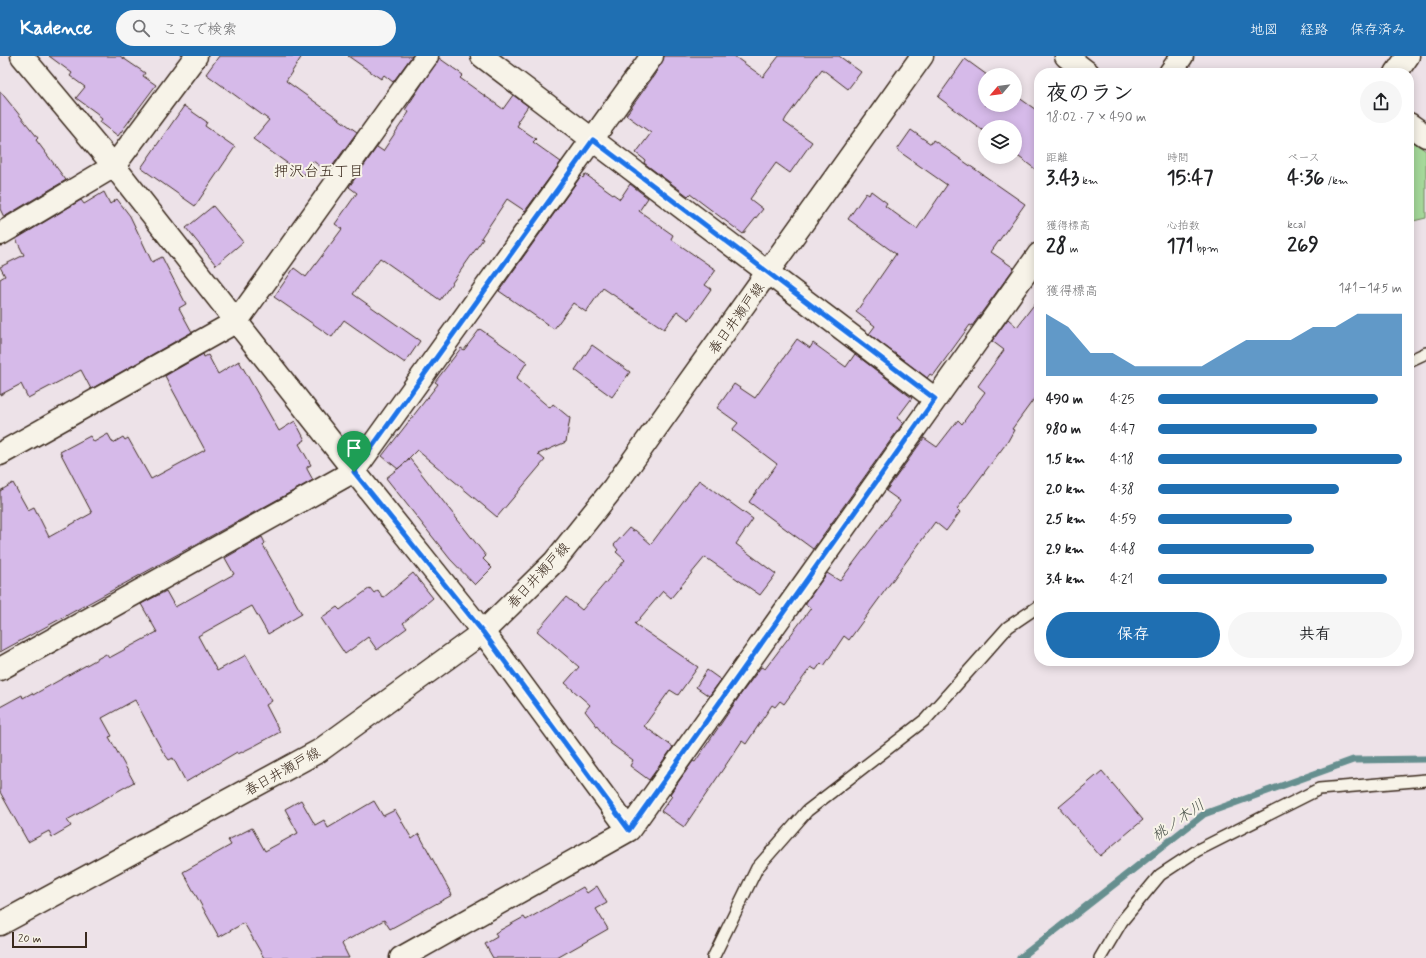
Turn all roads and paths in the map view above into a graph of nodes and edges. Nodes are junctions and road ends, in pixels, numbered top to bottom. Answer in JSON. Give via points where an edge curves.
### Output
{"nodes":[{"id":1,"x":22,"y":56,"type":"edge"},
{"id":2,"x":196,"y":56,"type":"edge"},
{"id":3,"x":427,"y":56,"type":"edge"},
{"id":4,"x":482,"y":56,"type":"edge"},
{"id":5,"x":652,"y":56,"type":"edge"},
{"id":6,"x":922,"y":56,"type":"edge"},
{"id":7,"x":1066,"y":56,"type":"edge"},
{"id":8,"x":1182,"y":56,"type":"edge"},
{"id":9,"x":1408,"y":56,"type":"edge"},
{"id":10,"x":1082,"y":68,"type":"edge"},
{"id":11,"x":1174,"y":68,"type":"edge"},
{"id":12,"x":1400,"y":68,"type":"edge"},
{"id":13,"x":1414,"y":128,"type":"edge"},
{"id":14,"x":1426,"y":136,"type":"edge"},
{"id":15,"x":593,"y":140,"type":"junction"},
{"id":16,"x":114,"y":166,"type":"junction"},
{"id":17,"x":0,"y":234,"type":"edge"},
{"id":18,"x":1034,"y":261,"type":"edge"},
{"id":19,"x":769,"y":273,"type":"junction"},
{"id":20,"x":237,"y":321,"type":"junction"},
{"id":21,"x":1426,"y":353,"type":"edge"},
{"id":22,"x":1414,"y":359,"type":"edge"},
{"id":23,"x":935,"y":399,"type":"junction"},
{"id":24,"x":0,"y":454,"type":"edge"},
{"id":25,"x":354,"y":472,"type":"junction"},
{"id":26,"x":1034,"y":609,"type":"edge"},
{"id":27,"x":483,"y":632,"type":"junction"},
{"id":28,"x":0,"y":669,"type":"edge"},
{"id":29,"x":1426,"y":780,"type":"edge"},
{"id":30,"x":629,"y":830,"type":"junction"},
{"id":31,"x":0,"y":924,"type":"edge"},
{"id":32,"x":406,"y":957,"type":"edge"},
{"id":33,"x":713,"y":958,"type":"edge"},
{"id":34,"x":1100,"y":958,"type":"edge"}],
"edges":[{"from":1,"to":16,"type":"street"},
{"from":2,"to":16,"type":"street"},
{"from":3,"to":20,"type":"street"},
{"from":4,"to":15,"type":"street"},
{"from":5,"to":15,"type":"street"},
{"from":6,"to":19,"type":"street","name":"春日井瀬戸線"},
{"from":7,"to":10,"type":"street"},
{"from":8,"to":11,"type":"street"},
{"from":9,"to":12,"type":"street"},
{"from":13,"to":14,"type":"street"},
{"from":15,"to":19,"type":"street"},
{"from":15,"to":25,"type":"street"},
{"from":16,"to":17,"type":"street"},
{"from":16,"to":20,"type":"street"},
{"from":18,"to":23,"type":"street"},
{"from":19,"to":23,"type":"street"},
{"from":19,"to":27,"type":"street","name":"春日井瀬戸線","via":[[614,488],[554,562]]},
{"from":20,"to":24,"type":"street"},
{"from":20,"to":25,"type":"street"},
{"from":21,"to":22,"type":"lane"},
{"from":23,"to":30,"type":"street"},
{"from":25,"to":27,"type":"street"},
{"from":25,"to":28,"type":"street"},
{"from":26,"to":33,"type":"lane","via":[[1008,627],[926,719],[807,811],[756,868]]},
{"from":27,"to":30,"type":"street"},
{"from":27,"to":31,"type":"street","name":"春日井瀬戸線","via":[[319,751]]},
{"from":29,"to":34,"type":"lane","via":[[1319,789],[1198,850],[1160,875],[1122,921]]},
{"from":30,"to":32,"type":"street"}]}
